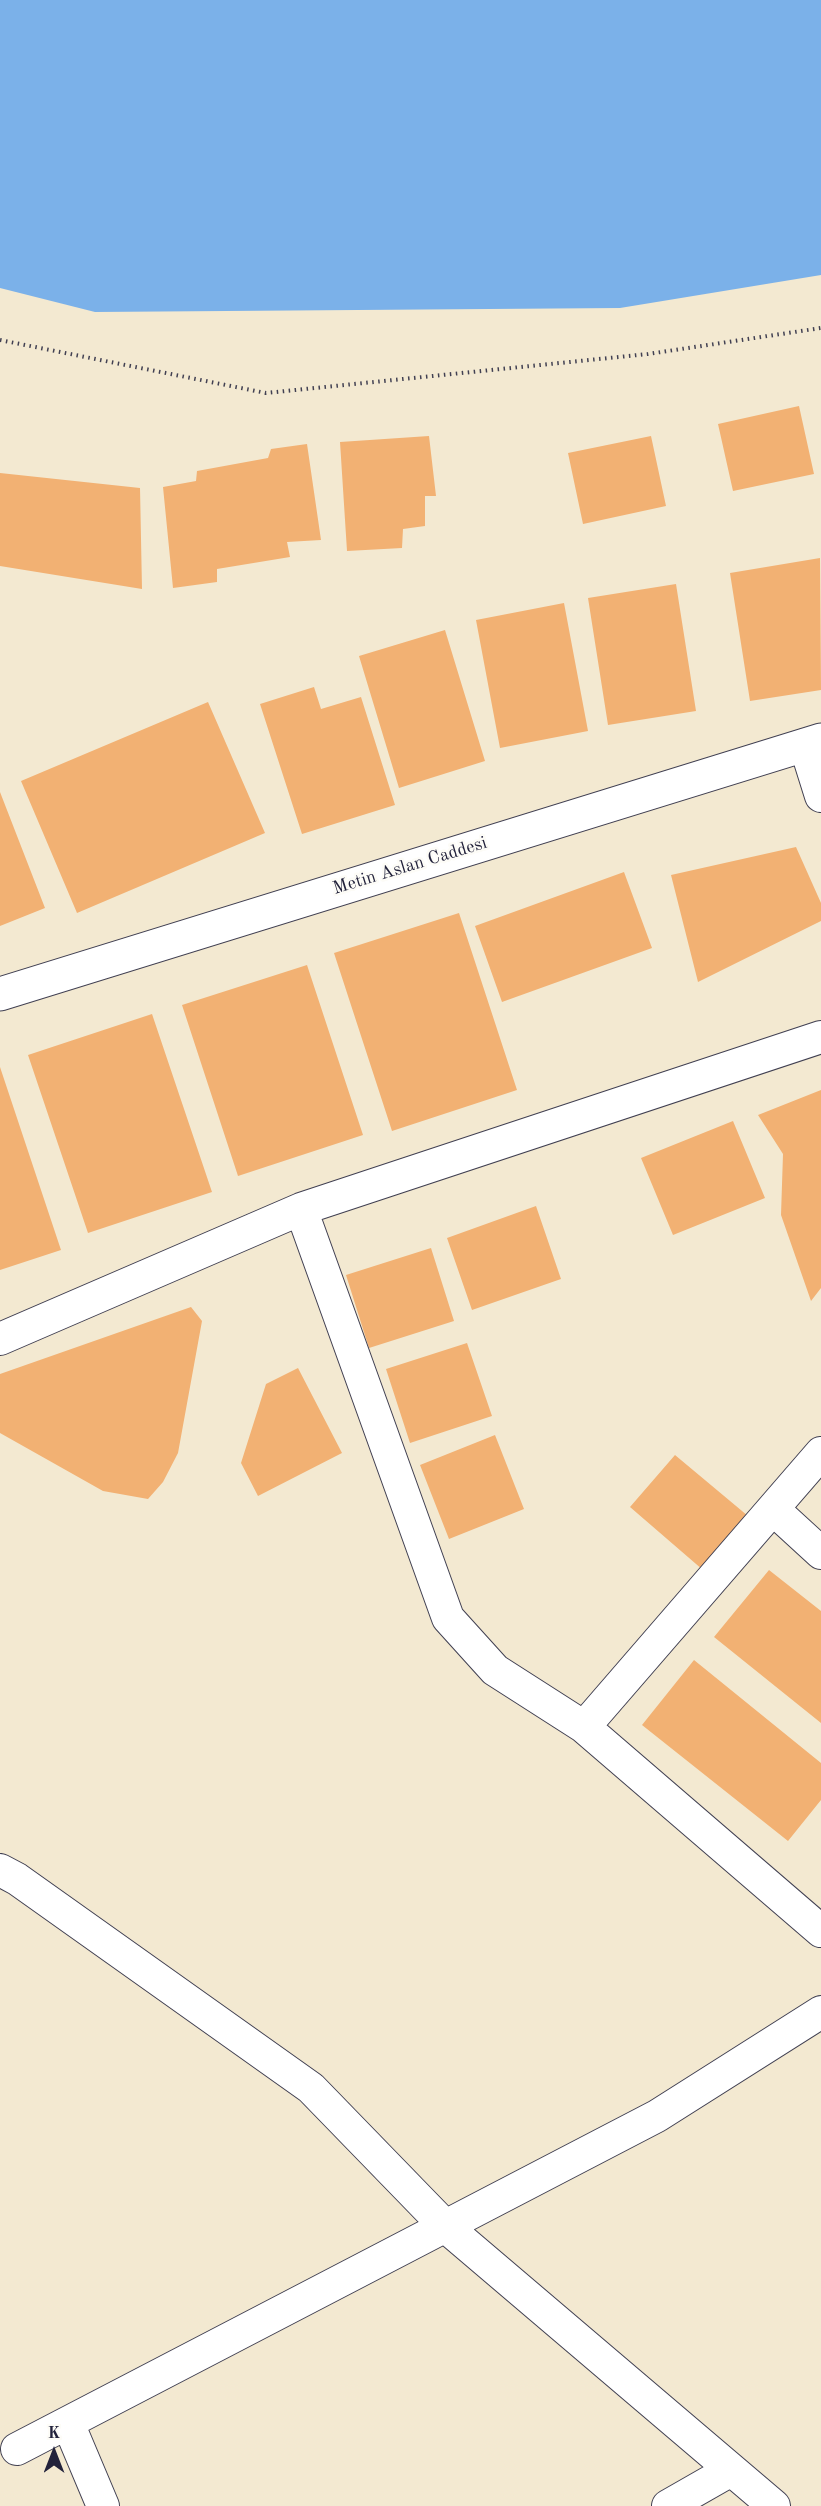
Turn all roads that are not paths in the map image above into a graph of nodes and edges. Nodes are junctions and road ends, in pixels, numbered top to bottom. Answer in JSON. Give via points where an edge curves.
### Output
{"nodes":[{"id":1,"x":813,"y":742,"type":"edge"},
{"id":2,"x":821,"y":796,"type":"edge"},
{"id":3,"x":0,"y":993,"type":"edge"},
{"id":4,"x":821,"y":1037,"type":"edge"},
{"id":5,"x":301,"y":1209,"type":"junction"},
{"id":6,"x":0,"y":1339,"type":"edge"},
{"id":7,"x":821,"y":1453,"type":"edge"},
{"id":8,"x":773,"y":1509,"type":"junction"},
{"id":9,"x":821,"y":1553,"type":"edge"},
{"id":10,"x":584,"y":1727,"type":"junction"},
{"id":11,"x":0,"y":1870,"type":"edge"},
{"id":12,"x":821,"y":1932,"type":"edge"},
{"id":13,"x":821,"y":2012,"type":"edge"},
{"id":14,"x":445,"y":2226,"type":"junction"},
{"id":15,"x":68,"y":2422,"type":"junction"},
{"id":16,"x":17,"y":2449,"type":"dead end"},
{"id":17,"x":731,"y":2470,"type":"junction"},
{"id":18,"x":104,"y":2506,"type":"edge"},
{"id":19,"x":668,"y":2506,"type":"edge"},
{"id":20,"x":774,"y":2506,"type":"edge"}],
"edges":[{"from":1,"to":2,"type":"street"},
{"from":1,"to":3,"type":"street","name":"Metin Aslan Caddesi"},
{"from":4,"to":5,"type":"street"},
{"from":5,"to":6,"type":"street"},
{"from":5,"to":10,"type":"street","via":[[448,1618],[495,1670]]},
{"from":7,"to":8,"type":"street"},
{"from":8,"to":9,"type":"street"},
{"from":8,"to":10,"type":"street"},
{"from":10,"to":12,"type":"street"},
{"from":11,"to":14,"type":"street","via":[[311,2088]]},
{"from":13,"to":14,"type":"street","via":[[657,2116]]},
{"from":14,"to":15,"type":"street"},
{"from":14,"to":17,"type":"street"},
{"from":15,"to":16,"type":"street"},
{"from":15,"to":18,"type":"street"},
{"from":17,"to":19,"type":"street"},
{"from":17,"to":20,"type":"street"}]}
